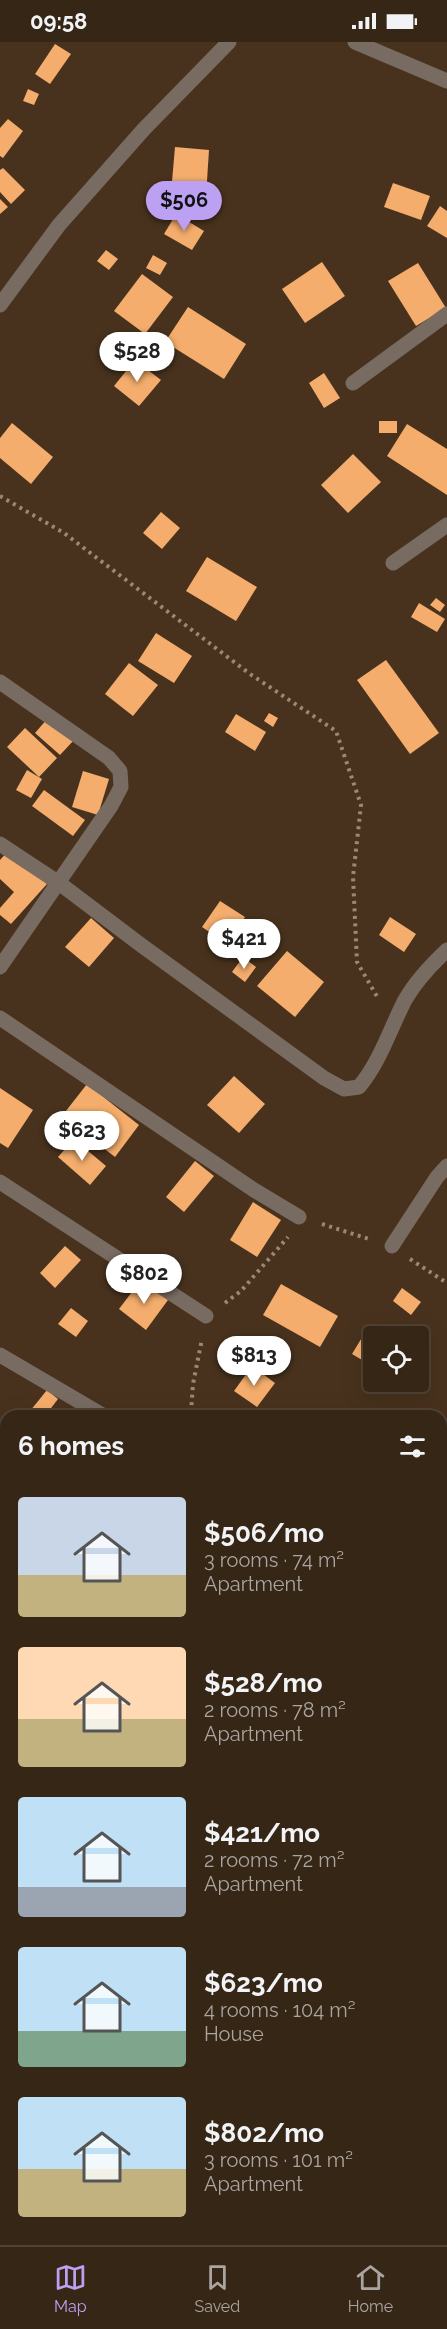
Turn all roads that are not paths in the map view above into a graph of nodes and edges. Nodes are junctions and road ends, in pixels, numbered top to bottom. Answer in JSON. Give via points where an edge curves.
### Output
{"nodes":[{"id":1,"x":229,"y":42,"type":"edge"},
{"id":2,"x":355,"y":42,"type":"edge"},
{"id":3,"x":447,"y":81,"type":"edge"},
{"id":4,"x":0,"y":305,"type":"edge"},
{"id":5,"x":447,"y":314,"type":"edge"},
{"id":6,"x":354,"y":383,"type":"dead end"},
{"id":7,"x":447,"y":525,"type":"edge"},
{"id":8,"x":393,"y":563,"type":"dead end"},
{"id":9,"x":0,"y":682,"type":"edge"},
{"id":10,"x":0,"y":844,"type":"edge"},
{"id":11,"x":59,"y":883,"type":"junction"},
{"id":12,"x":447,"y":950,"type":"edge"},
{"id":13,"x":0,"y":967,"type":"edge"},
{"id":14,"x":0,"y":1018,"type":"edge"},
{"id":15,"x":447,"y":1166,"type":"edge"},
{"id":16,"x":0,"y":1182,"type":"edge"},
{"id":17,"x":299,"y":1217,"type":"road end"},
{"id":18,"x":392,"y":1246,"type":"road end"},
{"id":19,"x":206,"y":1317,"type":"dead end"},
{"id":20,"x":0,"y":1355,"type":"edge"},
{"id":21,"x":94,"y":1410,"type":"edge"}],
"edges":[{"from":1,"to":4,"type":"street","via":[[144,129],[59,225]]},
{"from":2,"to":3,"type":"street"},
{"from":5,"to":6,"type":"street"},
{"from":7,"to":8,"type":"street"},
{"from":9,"to":11,"type":"street","via":[[109,758],[120,771],[121,786],[111,806]]},
{"from":10,"to":11,"type":"street"},
{"from":11,"to":12,"type":"street","via":[[344,1089],[358,1087],[370,1074],[406,999],[426,970]]},
{"from":11,"to":13,"type":"street"},
{"from":14,"to":17,"type":"street"},
{"from":15,"to":18,"type":"street"},
{"from":16,"to":19,"type":"street"},
{"from":20,"to":21,"type":"street"}]}
